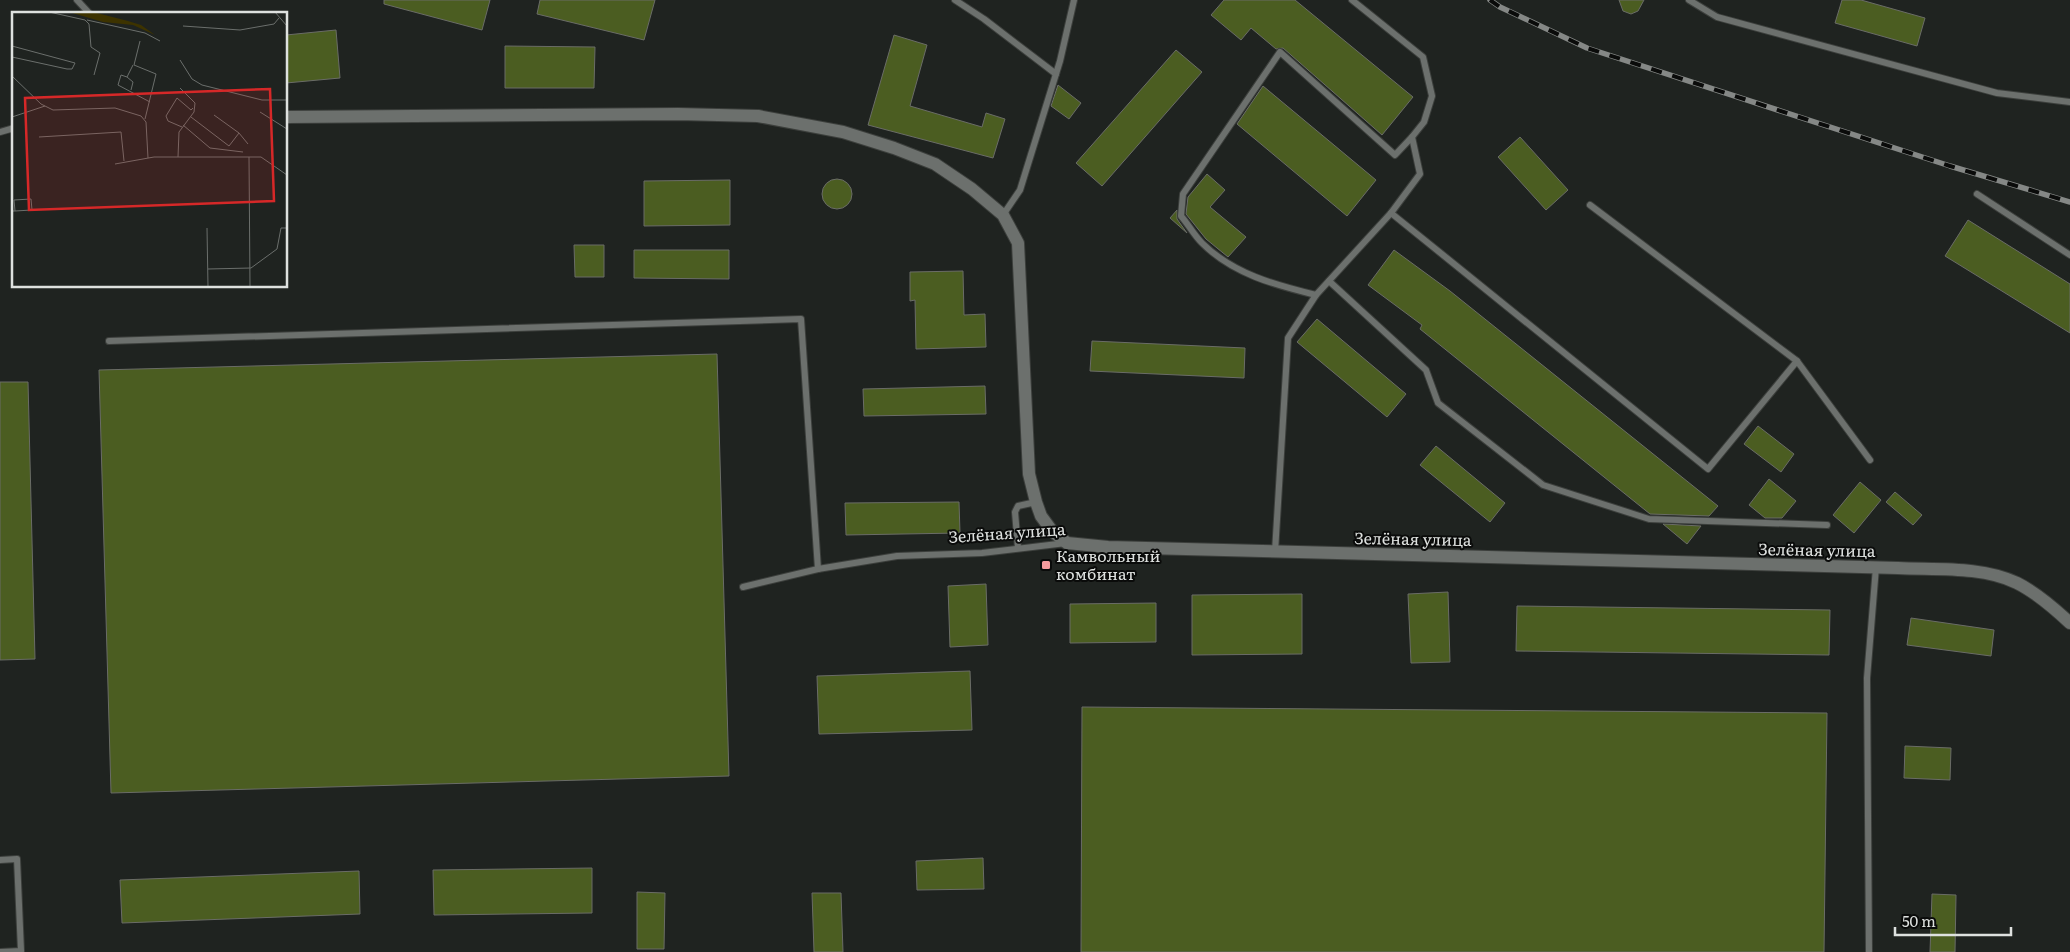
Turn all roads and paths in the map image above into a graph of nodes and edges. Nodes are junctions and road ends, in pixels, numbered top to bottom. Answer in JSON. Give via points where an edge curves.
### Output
{"nodes":[{"id":1,"x":76,"y":0,"type":"edge"},
{"id":2,"x":955,"y":0,"type":"edge"},
{"id":3,"x":1074,"y":0,"type":"edge"},
{"id":4,"x":1352,"y":0,"type":"edge"},
{"id":5,"x":1689,"y":0,"type":"edge"},
{"id":6,"x":88,"y":12,"type":"edge"},
{"id":7,"x":1056,"y":74,"type":"junction"},
{"id":8,"x":2070,"y":102,"type":"edge"},
{"id":9,"x":288,"y":117,"type":"edge"},
{"id":10,"x":1412,"y":137,"type":"junction"},
{"id":11,"x":1977,"y":194,"type":"dead end"},
{"id":12,"x":1590,"y":206,"type":"dead end"},
{"id":13,"x":1391,"y":213,"type":"junction"},
{"id":14,"x":1003,"y":215,"type":"junction"},
{"id":15,"x":2070,"y":255,"type":"edge"},
{"id":16,"x":1329,"y":281,"type":"junction"},
{"id":17,"x":1316,"y":295,"type":"junction"},
{"id":18,"x":109,"y":342,"type":"dead end"},
{"id":19,"x":1797,"y":361,"type":"junction"},
{"id":20,"x":1870,"y":460,"type":"dead end"},
{"id":21,"x":1036,"y":502,"type":"junction"},
{"id":22,"x":1827,"y":525,"type":"dead end"},
{"id":23,"x":1067,"y":543,"type":"junction"},
{"id":24,"x":1018,"y":548,"type":"junction"},
{"id":25,"x":1275,"y":552,"type":"junction"},
{"id":26,"x":1876,"y":567,"type":"junction"},
{"id":27,"x":818,"y":569,"type":"junction"},
{"id":28,"x":743,"y":587,"type":"dead end"},
{"id":29,"x":2070,"y":623,"type":"edge"},
{"id":30,"x":0,"y":860,"type":"edge"},
{"id":31,"x":0,"y":952,"type":"edge"},
{"id":32,"x":1870,"y":952,"type":"edge"}],
"edges":[{"from":1,"to":6,"type":"lane"},
{"from":2,"to":7,"type":"lane"},
{"from":3,"to":7,"type":"lane"},
{"from":4,"to":10,"type":"lane","via":[[1423,57],[1432,96],[1424,122]]},
{"from":5,"to":8,"type":"lane","via":[[1717,17],[1997,93]]},
{"from":7,"to":14,"type":"lane","via":[[1020,190]]},
{"from":9,"to":14,"type":"street","via":[[758,116],[843,132],[935,164],[972,188]]},
{"from":10,"to":13,"type":"lane","via":[[1420,174]]},
{"from":10,"to":17,"type":"lane","via":[[1395,155],[1280,52],[1183,194],[1181,216],[1202,243],[1233,266],[1269,284]]},
{"from":11,"to":15,"type":"lane"},
{"from":12,"to":19,"type":"lane"},
{"from":13,"to":16,"type":"lane"},
{"from":13,"to":19,"type":"lane","via":[[1708,468]]},
{"from":14,"to":21,"type":"street","via":[[1018,243],[1029,474]]},
{"from":16,"to":17,"type":"lane"},
{"from":16,"to":22,"type":"lane","via":[[1426,370],[1438,403],[1543,485],[1649,519]]},
{"from":17,"to":25,"type":"lane","via":[[1288,338]]},
{"from":18,"to":27,"type":"lane","via":[[800,319]]},
{"from":19,"to":20,"type":"lane"},
{"from":21,"to":23,"type":"street","via":[[1052,531]]},
{"from":21,"to":24,"type":"lane","via":[[1018,506],[1015,512]]},
{"from":23,"to":24,"type":"lane","name":"Зелёная улица"},
{"from":23,"to":25,"type":"street","name":"Зелёная улица","via":[[1108,548]]},
{"from":24,"to":27,"type":"lane","name":"Зелёная улица","via":[[982,553],[897,556]]},
{"from":25,"to":26,"type":"street","name":"Зелёная улица"},
{"from":26,"to":29,"type":"street","name":"Зелёная улица","via":[[1978,572],[2016,583],[2049,604]]},
{"from":26,"to":32,"type":"lane","via":[[1867,678]]},
{"from":27,"to":28,"type":"lane","name":"Зелёная улица"},
{"from":30,"to":31,"type":"lane","via":[[17,859],[21,951]]}]}
